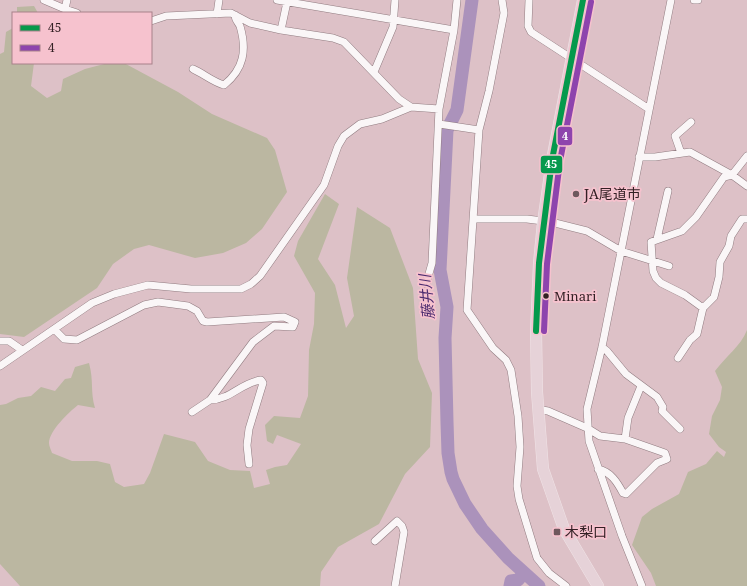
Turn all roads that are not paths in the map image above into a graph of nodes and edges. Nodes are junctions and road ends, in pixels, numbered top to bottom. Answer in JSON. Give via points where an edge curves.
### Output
{"nodes":[{"id":1,"x":44,"y":0,"type":"edge"},
{"id":2,"x":67,"y":0,"type":"edge"},
{"id":3,"x":219,"y":0,"type":"edge"},
{"id":4,"x":277,"y":0,"type":"edge"},
{"id":5,"x":395,"y":0,"type":"edge"},
{"id":6,"x":457,"y":0,"type":"edge"},
{"id":7,"x":502,"y":0,"type":"edge"},
{"id":8,"x":529,"y":0,"type":"edge"},
{"id":9,"x":584,"y":0,"type":"edge"},
{"id":10,"x":671,"y":0,"type":"edge"},
{"id":11,"x":694,"y":0,"type":"edge"},
{"id":12,"x":698,"y":0,"type":"edge"},
{"id":13,"x":287,"y":2,"type":"junction"},
{"id":14,"x":65,"y":10,"type":"junction"},
{"id":15,"x":73,"y":12,"type":"edge"},
{"id":16,"x":217,"y":14,"type":"junction"},
{"id":17,"x":235,"y":15,"type":"junction"},
{"id":18,"x":394,"y":20,"type":"junction"},
{"id":19,"x":152,"y":21,"type":"edge"},
{"id":20,"x":281,"y":30,"type":"junction"},
{"id":21,"x":454,"y":30,"type":"junction"},
{"id":22,"x":571,"y":59,"type":"junction"},
{"id":23,"x":193,"y":70,"type":"dead end"},
{"id":24,"x":374,"y":72,"type":"junction"},
{"id":25,"x":410,"y":107,"type":"junction"},
{"id":26,"x":439,"y":109,"type":"junction"},
{"id":27,"x":649,"y":109,"type":"junction"},
{"id":28,"x":691,"y":122,"type":"dead end"},
{"id":29,"x":441,"y":124,"type":"junction"},
{"id":30,"x":479,"y":130,"type":"junction"},
{"id":31,"x":681,"y":154,"type":"junction"},
{"id":32,"x":747,"y":156,"type":"edge"},
{"id":33,"x":639,"y":157,"type":"junction"},
{"id":34,"x":732,"y":175,"type":"junction"},
{"id":35,"x":747,"y":186,"type":"edge"},
{"id":36,"x":668,"y":190,"type":"dead end"},
{"id":37,"x":473,"y":219,"type":"junction"},
{"id":38,"x":747,"y":219,"type":"edge"},
{"id":39,"x":544,"y":222,"type":"junction"},
{"id":40,"x":656,"y":239,"type":"junction"},
{"id":41,"x":621,"y":251,"type":"junction"},
{"id":42,"x":652,"y":260,"type":"junction"},
{"id":43,"x":669,"y":266,"type":"dead end"},
{"id":44,"x":426,"y":284,"type":"dead end"},
{"id":45,"x":703,"y":308,"type":"junction"},
{"id":46,"x":54,"y":329,"type":"junction"},
{"id":47,"x":0,"y":341,"type":"edge"},
{"id":48,"x":602,"y":347,"type":"junction"},
{"id":49,"x":22,"y":350,"type":"junction"},
{"id":50,"x":678,"y":358,"type":"dead end"},
{"id":51,"x":0,"y":366,"type":"edge"},
{"id":52,"x":641,"y":386,"type":"junction"},
{"id":53,"x":210,"y":400,"type":"junction"},
{"id":54,"x":537,"y":409,"type":"junction"},
{"id":55,"x":192,"y":412,"type":"dead end"},
{"id":56,"x":587,"y":428,"type":"junction"},
{"id":57,"x":680,"y":429,"type":"dead end"},
{"id":58,"x":625,"y":439,"type":"junction"},
{"id":59,"x":249,"y":464,"type":"dead end"},
{"id":60,"x":598,"y":469,"type":"junction"},
{"id":61,"x":375,"y":541,"type":"dead end"},
{"id":62,"x":395,"y":586,"type":"edge"},
{"id":63,"x":566,"y":586,"type":"edge"},
{"id":64,"x":598,"y":586,"type":"edge"},
{"id":65,"x":642,"y":586,"type":"edge"}],
"edges":[{"from":1,"to":14,"type":"street"},
{"from":2,"to":14,"type":"street"},
{"from":3,"to":16,"type":"street"},
{"from":4,"to":13,"type":"street"},
{"from":5,"to":18,"type":"street"},
{"from":6,"to":21,"type":"street"},
{"from":7,"to":30,"type":"street","via":[[504,13]]},
{"from":8,"to":22,"type":"street","via":[[528,26],[531,32]]},
{"from":9,"to":22,"type":"highway"},
{"from":10,"to":27,"type":"street"},
{"from":11,"to":12,"type":"street"},
{"from":13,"to":18,"type":"street"},
{"from":13,"to":20,"type":"street"},
{"from":14,"to":15,"type":"street"},
{"from":16,"to":17,"type":"street"},
{"from":16,"to":19,"type":"street","via":[[166,16]]},
{"from":17,"to":20,"type":"street","via":[[250,23]]},
{"from":17,"to":23,"type":"street","via":[[244,57],[231,80],[224,85],[215,83],[206,75]]},
{"from":18,"to":21,"type":"street"},
{"from":18,"to":24,"type":"street"},
{"from":20,"to":24,"type":"street","via":[[326,36],[344,42]]},
{"from":21,"to":26,"type":"street"},
{"from":22,"to":27,"type":"street"},
{"from":22,"to":39,"type":"highway","via":[[552,160]]},
{"from":24,"to":25,"type":"street"},
{"from":25,"to":26,"type":"street"},
{"from":25,"to":46,"type":"street","via":[[382,119],[360,124],[344,136],[324,185],[260,276],[251,284],[241,289],[213,290],[148,286],[114,294],[92,303]]},
{"from":26,"to":29,"type":"street"},
{"from":27,"to":33,"type":"street"},
{"from":28,"to":31,"type":"street","via":[[675,136]]},
{"from":29,"to":30,"type":"street"},
{"from":29,"to":44,"type":"street","via":[[432,263]]},
{"from":30,"to":37,"type":"street"},
{"from":31,"to":33,"type":"street"},
{"from":31,"to":34,"type":"street","via":[[690,152]]},
{"from":32,"to":34,"type":"street"},
{"from":33,"to":41,"type":"street"},
{"from":34,"to":35,"type":"street"},
{"from":34,"to":40,"type":"street","via":[[724,177],[696,217],[682,231]]},
{"from":36,"to":40,"type":"street"},
{"from":37,"to":39,"type":"street","via":[[526,219]]},
{"from":37,"to":63,"type":"street","via":[[468,310],[511,370],[520,447],[517,486],[519,499],[537,558],[549,573]]},
{"from":38,"to":45,"type":"street","via":[[742,219],[731,236],[720,262],[714,297]]},
{"from":39,"to":41,"type":"street","via":[[587,231]]},
{"from":39,"to":54,"type":"highway","via":[[536,331]]},
{"from":40,"to":42,"type":"street","via":[[652,242]]},
{"from":41,"to":42,"type":"street"},
{"from":41,"to":48,"type":"street"},
{"from":42,"to":43,"type":"street"},
{"from":42,"to":45,"type":"street","via":[[653,271],[661,283],[686,295]]},
{"from":45,"to":50,"type":"street","via":[[698,334],[690,340]]},
{"from":46,"to":49,"type":"street"},
{"from":46,"to":53,"type":"street","via":[[64,339],[77,340],[144,305],[158,302],[188,306],[207,322],[284,317],[295,322],[293,327],[274,326],[253,342]]},
{"from":47,"to":49,"type":"street","via":[[9,341]]},
{"from":48,"to":52,"type":"street","via":[[626,374]]},
{"from":48,"to":56,"type":"street","via":[[587,408]]},
{"from":49,"to":51,"type":"street"},
{"from":52,"to":57,"type":"street","via":[[657,396],[663,407],[662,411]]},
{"from":52,"to":58,"type":"street","via":[[628,418]]},
{"from":53,"to":55,"type":"street"},
{"from":53,"to":59,"type":"street","via":[[229,395],[243,385],[255,381],[261,380],[264,383],[249,429]]},
{"from":54,"to":56,"type":"street","via":[[548,411]]},
{"from":54,"to":64,"type":"highway","via":[[546,476],[564,529]]},
{"from":56,"to":58,"type":"street","via":[[600,436]]},
{"from":56,"to":60,"type":"street"},
{"from":58,"to":60,"type":"street","via":[[665,453],[667,459],[657,463],[626,494],[606,471]]},
{"from":60,"to":65,"type":"street"},
{"from":61,"to":62,"type":"street","via":[[397,521],[402,526],[404,532]]}]}
